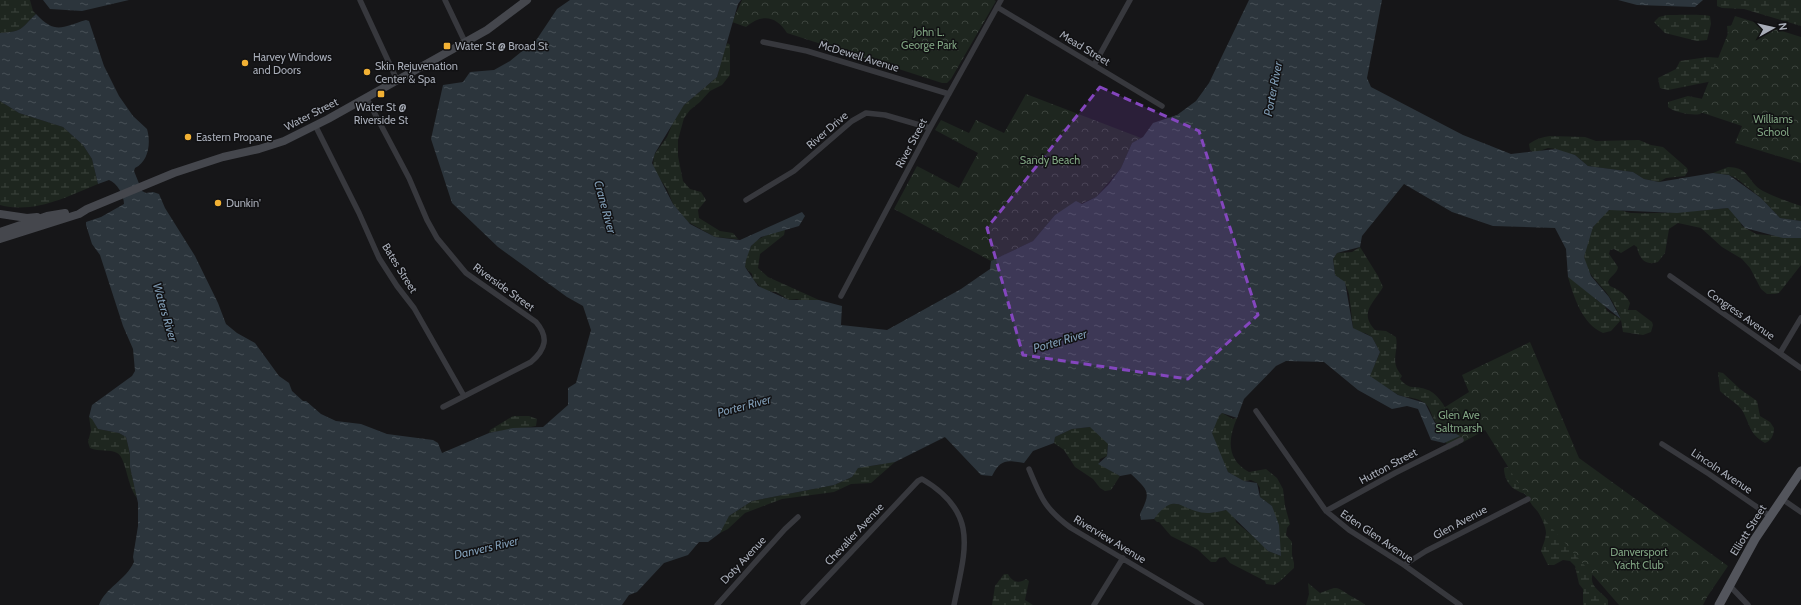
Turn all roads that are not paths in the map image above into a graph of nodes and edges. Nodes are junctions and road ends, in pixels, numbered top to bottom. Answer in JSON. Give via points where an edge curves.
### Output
{"nodes":[{"id":1,"x":360,"y":0,"type":"edge"},
{"id":2,"x":445,"y":0,"type":"edge"},
{"id":3,"x":527,"y":0,"type":"edge"},
{"id":4,"x":1001,"y":0,"type":"edge"},
{"id":5,"x":1130,"y":0,"type":"edge"},
{"id":6,"x":997,"y":7,"type":"junction"},
{"id":7,"x":465,"y":42,"type":"junction"},
{"id":8,"x":763,"y":42,"type":"dead end"},
{"id":9,"x":1094,"y":65,"type":"junction"},
{"id":10,"x":397,"y":80,"type":"junction"},
{"id":11,"x":949,"y":94,"type":"junction"},
{"id":12,"x":366,"y":97,"type":"junction"},
{"id":13,"x":1162,"y":106,"type":"dead end"},
{"id":14,"x":315,"y":125,"type":"junction"},
{"id":15,"x":930,"y":128,"type":"junction"},
{"id":16,"x":746,"y":200,"type":"dead end"},
{"id":17,"x":87,"y":209,"type":"junction"},
{"id":18,"x":0,"y":214,"type":"edge"},
{"id":19,"x":47,"y":216,"type":"junction"},
{"id":20,"x":0,"y":232,"type":"edge"},
{"id":21,"x":0,"y":239,"type":"edge"},
{"id":22,"x":1670,"y":276,"type":"dead end"},
{"id":23,"x":841,"y":296,"type":"dead end"},
{"id":24,"x":1801,"y":318,"type":"edge"},
{"id":25,"x":1780,"y":353,"type":"junction"},
{"id":26,"x":1801,"y":368,"type":"edge"},
{"id":27,"x":464,"y":396,"type":"junction"},
{"id":28,"x":442,"y":407,"type":"dead end"},
{"id":29,"x":1256,"y":411,"type":"dead end"},
{"id":30,"x":1460,"y":440,"type":"dead end"},
{"id":31,"x":1662,"y":444,"type":"dead end"},
{"id":32,"x":1029,"y":469,"type":"dead end"},
{"id":33,"x":1801,"y":471,"type":"edge"},
{"id":34,"x":1528,"y":498,"type":"dead end"},
{"id":35,"x":1782,"y":499,"type":"junction"},
{"id":36,"x":1326,"y":512,"type":"junction"},
{"id":37,"x":1801,"y":512,"type":"edge"},
{"id":38,"x":1770,"y":516,"type":"junction"},
{"id":39,"x":798,"y":517,"type":"dead end"},
{"id":40,"x":1123,"y":558,"type":"junction"},
{"id":41,"x":1404,"y":565,"type":"junction"},
{"id":42,"x":1729,"y":585,"type":"junction"},
{"id":43,"x":803,"y":603,"type":"dead end"},
{"id":44,"x":717,"y":605,"type":"edge"},
{"id":45,"x":954,"y":605,"type":"edge"},
{"id":46,"x":1094,"y":605,"type":"edge"},
{"id":47,"x":1201,"y":605,"type":"edge"},
{"id":48,"x":1460,"y":605,"type":"edge"},
{"id":49,"x":1719,"y":605,"type":"edge"},
{"id":50,"x":1748,"y":605,"type":"edge"}],
"edges":[{"from":1,"to":10,"type":"street"},
{"from":2,"to":7,"type":"street"},
{"from":3,"to":7,"type":"main road","name":"Water Street","via":[[488,30]]},
{"from":4,"to":6,"type":"street","name":"River Street"},
{"from":5,"to":9,"type":"street"},
{"from":6,"to":9,"type":"street","name":"Mead Street"},
{"from":6,"to":11,"type":"street","name":"River Street"},
{"from":7,"to":10,"type":"main road","name":"Water Street"},
{"from":8,"to":11,"type":"street","name":"McDewell Avenue","via":[[807,51]]},
{"from":9,"to":13,"type":"street","name":"Mead Street"},
{"from":10,"to":12,"type":"main road","name":"Water Street"},
{"from":11,"to":15,"type":"street","name":"River Street"},
{"from":12,"to":14,"type":"main road","name":"Water Street"},
{"from":12,"to":27,"type":"street","name":"Riverside Street","via":[[437,238],[466,273],[536,322],[544,333],[543,347],[531,362]]},
{"from":14,"to":17,"type":"main road","name":"Water Street","via":[[284,141],[223,157],[156,180]]},
{"from":14,"to":27,"type":"street","name":"Bates Street","via":[[379,258],[414,308]]},
{"from":15,"to":16,"type":"street","name":"River Drive","via":[[886,115],[866,113],[852,121],[794,171]]},
{"from":15,"to":23,"type":"street","name":"River Street"},
{"from":17,"to":19,"type":"main road","name":"Water Street"},
{"from":17,"to":21,"type":"main road","name":"Water Street","via":[[79,214]]},
{"from":18,"to":19,"type":"main road","via":[[27,218]]},
{"from":19,"to":20,"type":"main road","name":"Water Street"},
{"from":22,"to":25,"type":"street","name":"Congress Avenue"},
{"from":24,"to":25,"type":"street"},
{"from":25,"to":26,"type":"street","name":"Congress Avenue"},
{"from":27,"to":28,"type":"street","name":"Riverside Street"},
{"from":29,"to":36,"type":"street","name":"Eden Glen Avenue"},
{"from":30,"to":36,"type":"street","name":"Hutton Street"},
{"from":31,"to":38,"type":"street","name":"Lincoln Avenue"},
{"from":32,"to":40,"type":"street","name":"Riverview Avenue","via":[[1046,505],[1055,516]]},
{"from":33,"to":35,"type":"main road","name":"Elliott Street"},
{"from":34,"to":41,"type":"street","name":"Glen Avenue"},
{"from":35,"to":37,"type":"street"},
{"from":35,"to":38,"type":"main road","name":"Elliott Street"},
{"from":36,"to":41,"type":"street","name":"Eden Glen Avenue"},
{"from":38,"to":42,"type":"main road","name":"Elliott Street"},
{"from":39,"to":44,"type":"street","name":"Doty Avenue"},
{"from":40,"to":46,"type":"street"},
{"from":40,"to":47,"type":"street","name":"Riverview Avenue"},
{"from":41,"to":48,"type":"street","name":"Eden Glen Avenue"},
{"from":42,"to":49,"type":"main road","name":"Elliott Street"},
{"from":42,"to":50,"type":"street"},
{"from":43,"to":45,"type":"street","name":"Chevalier Avenue","via":[[921,480],[935,487],[954,507],[962,520],[965,536],[964,554]]}]}
